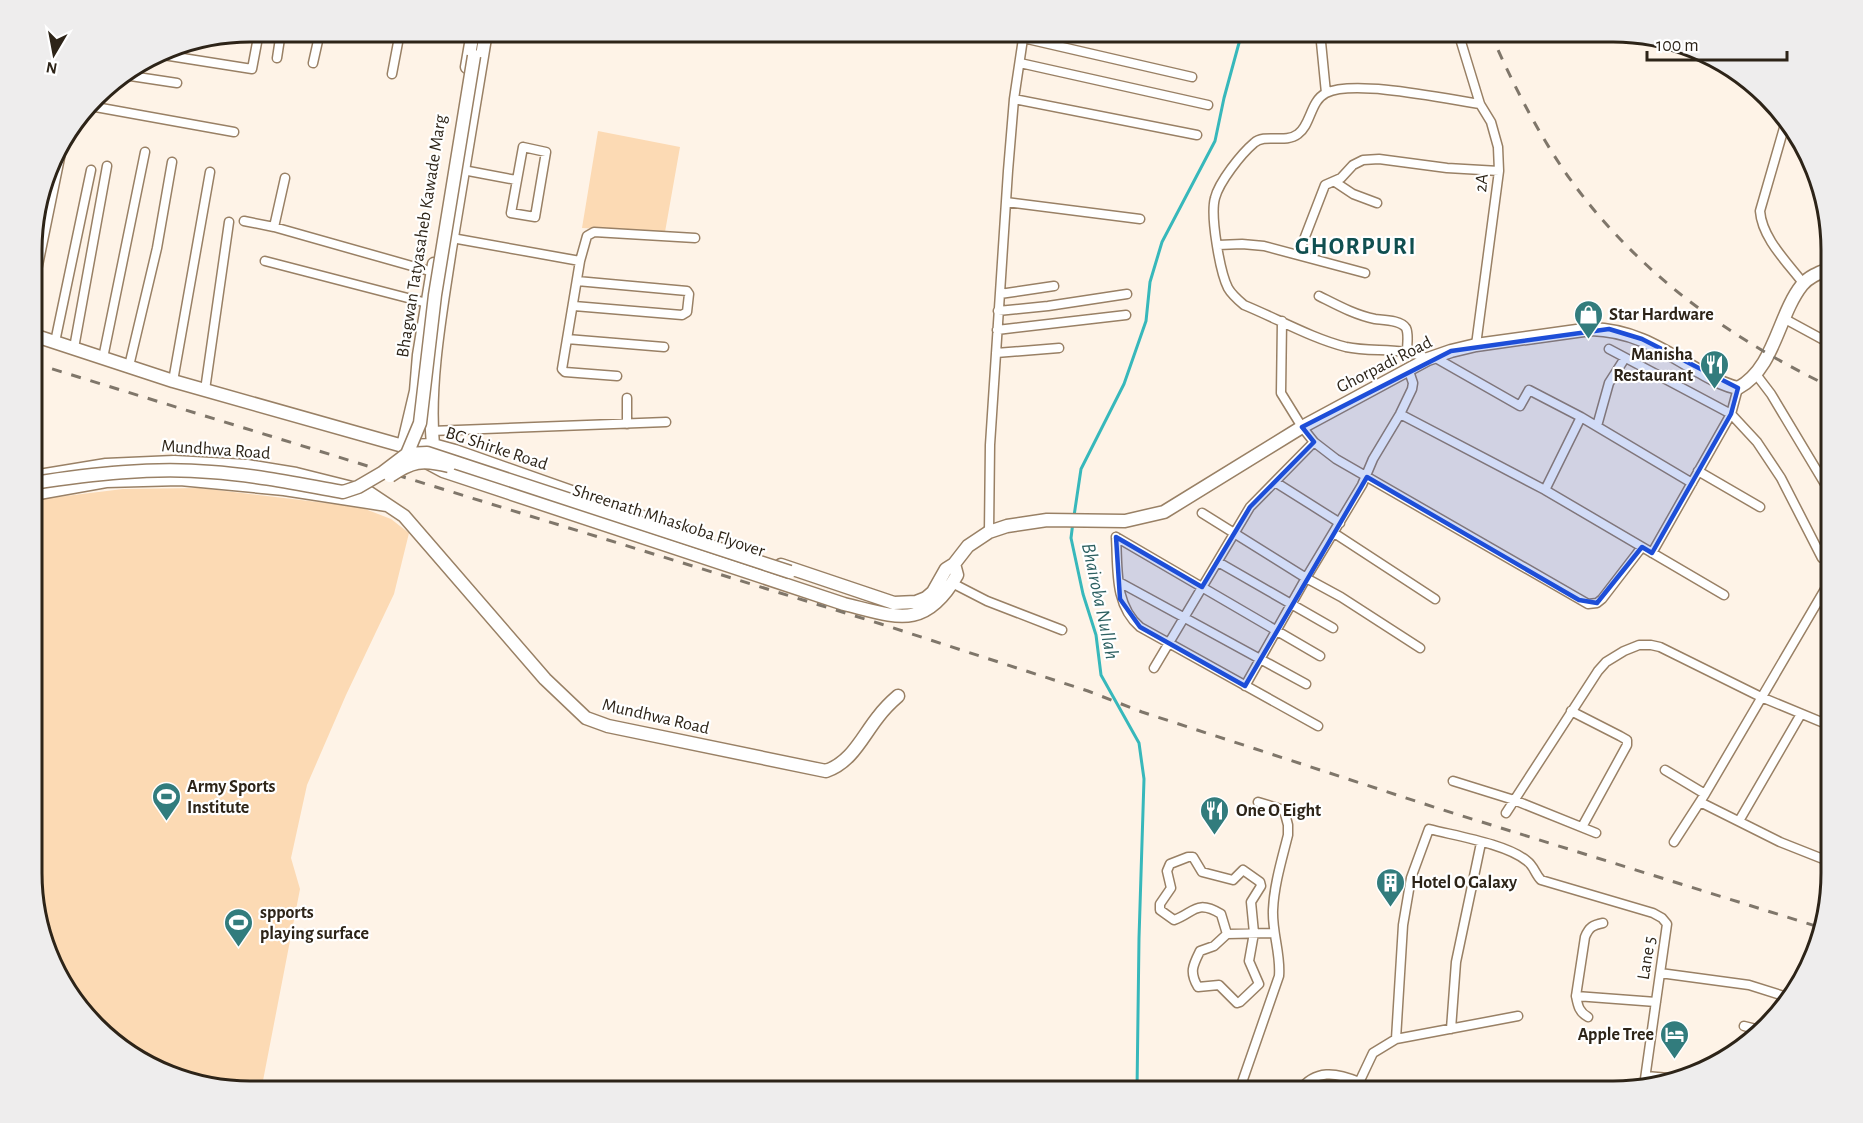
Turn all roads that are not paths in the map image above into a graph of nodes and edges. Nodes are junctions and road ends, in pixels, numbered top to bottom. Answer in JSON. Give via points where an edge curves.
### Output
{"nodes":[{"id":1,"x":257,"y":42,"type":"edge"},
{"id":2,"x":279,"y":42,"type":"edge"},
{"id":3,"x":318,"y":42,"type":"edge"},
{"id":4,"x":398,"y":42,"type":"edge"},
{"id":5,"x":471,"y":42,"type":"edge"},
{"id":6,"x":473,"y":42,"type":"edge"},
{"id":7,"x":484,"y":42,"type":"edge"},
{"id":8,"x":1023,"y":42,"type":"edge"},
{"id":9,"x":1052,"y":42,"type":"edge"},
{"id":10,"x":1321,"y":42,"type":"edge"},
{"id":11,"x":1461,"y":42,"type":"edge"},
{"id":12,"x":174,"y":57,"type":"edge"},
{"id":13,"x":277,"y":58,"type":"dead end"},
{"id":14,"x":313,"y":63,"type":"dead end"},
{"id":15,"x":1020,"y":63,"type":"junction"},
{"id":16,"x":392,"y":74,"type":"dead end"},
{"id":17,"x":135,"y":77,"type":"edge"},
{"id":18,"x":1192,"y":77,"type":"dead end"},
{"id":19,"x":177,"y":83,"type":"dead end"},
{"id":20,"x":1326,"y":93,"type":"junction"},
{"id":21,"x":1014,"y":99,"type":"junction"},
{"id":22,"x":1480,"y":104,"type":"junction"},
{"id":23,"x":1208,"y":105,"type":"dead end"},
{"id":24,"x":99,"y":108,"type":"edge"},
{"id":25,"x":1783,"y":130,"type":"edge"},
{"id":26,"x":234,"y":132,"type":"dead end"},
{"id":27,"x":1197,"y":135,"type":"dead end"},
{"id":28,"x":145,"y":152,"type":"dead end"},
{"id":29,"x":172,"y":162,"type":"dead end"},
{"id":30,"x":107,"y":166,"type":"dead end"},
{"id":31,"x":91,"y":170,"type":"dead end"},
{"id":32,"x":463,"y":170,"type":"junction"},
{"id":33,"x":1499,"y":171,"type":"junction"},
{"id":34,"x":210,"y":172,"type":"dead end"},
{"id":35,"x":57,"y":173,"type":"edge"},
{"id":36,"x":285,"y":178,"type":"dead end"},
{"id":37,"x":516,"y":180,"type":"junction"},
{"id":38,"x":1335,"y":182,"type":"junction"},
{"id":39,"x":1006,"y":202,"type":"junction"},
{"id":40,"x":1377,"y":203,"type":"dead end"},
{"id":41,"x":1140,"y":219,"type":"dead end"},
{"id":42,"x":244,"y":221,"type":"dead end"},
{"id":43,"x":229,"y":222,"type":"dead end"},
{"id":44,"x":274,"y":227,"type":"junction"},
{"id":45,"x":452,"y":238,"type":"junction"},
{"id":46,"x":695,"y":238,"type":"dead end"},
{"id":47,"x":42,"y":244,"type":"edge"},
{"id":48,"x":1218,"y":245,"type":"junction"},
{"id":49,"x":1298,"y":255,"type":"junction"},
{"id":50,"x":265,"y":261,"type":"dead end"},
{"id":51,"x":580,"y":261,"type":"junction"},
{"id":52,"x":433,"y":272,"type":"junction"},
{"id":53,"x":1821,"y":272,"type":"edge"},
{"id":54,"x":1365,"y":273,"type":"dead end"},
{"id":55,"x":577,"y":281,"type":"junction"},
{"id":56,"x":1803,"y":283,"type":"junction"},
{"id":57,"x":1053,"y":286,"type":"dead end"},
{"id":58,"x":1000,"y":294,"type":"junction"},
{"id":59,"x":1127,"y":294,"type":"dead end"},
{"id":60,"x":1319,"y":296,"type":"dead end"},
{"id":61,"x":427,"y":303,"type":"junction"},
{"id":62,"x":574,"y":306,"type":"junction"},
{"id":63,"x":998,"y":311,"type":"junction"},
{"id":64,"x":1126,"y":315,"type":"dead end"},
{"id":65,"x":1785,"y":319,"type":"junction"},
{"id":66,"x":1282,"y":321,"type":"junction"},
{"id":67,"x":997,"y":330,"type":"junction"},
{"id":68,"x":42,"y":338,"type":"edge"},
{"id":69,"x":567,"y":339,"type":"junction"},
{"id":70,"x":1821,"y":339,"type":"edge"},
{"id":71,"x":55,"y":342,"type":"junction"},
{"id":72,"x":1476,"y":345,"type":"junction"},
{"id":73,"x":664,"y":347,"type":"dead end"},
{"id":74,"x":74,"y":348,"type":"junction"},
{"id":75,"x":1059,"y":348,"type":"dead end"},
{"id":76,"x":1609,"y":349,"type":"dead end"},
{"id":77,"x":1407,"y":351,"type":"junction"},
{"id":78,"x":996,"y":353,"type":"junction"},
{"id":79,"x":103,"y":358,"type":"junction"},
{"id":80,"x":1431,"y":358,"type":"junction"},
{"id":81,"x":1625,"y":358,"type":"junction"},
{"id":82,"x":129,"y":366,"type":"junction"},
{"id":83,"x":1408,"y":368,"type":"junction"},
{"id":84,"x":1755,"y":373,"type":"junction"},
{"id":85,"x":617,"y":376,"type":"dead end"},
{"id":86,"x":173,"y":381,"type":"junction"},
{"id":87,"x":1738,"y":388,"type":"junction"},
{"id":88,"x":205,"y":390,"type":"junction"},
{"id":89,"x":627,"y":398,"type":"dead end"},
{"id":90,"x":1400,"y":414,"type":"junction"},
{"id":91,"x":1731,"y":414,"type":"junction"},
{"id":92,"x":1581,"y":417,"type":"junction"},
{"id":93,"x":666,"y":422,"type":"dead end"},
{"id":94,"x":627,"y":424,"type":"junction"},
{"id":95,"x":1598,"y":426,"type":"junction"},
{"id":96,"x":1302,"y":428,"type":"junction"},
{"id":97,"x":431,"y":430,"type":"junction"},
{"id":98,"x":1314,"y":442,"type":"junction"},
{"id":99,"x":418,"y":444,"type":"junction"},
{"id":100,"x":433,"y":445,"type":"junction"},
{"id":101,"x":405,"y":450,"type":"junction"},
{"id":102,"x":1698,"y":471,"type":"junction"},
{"id":103,"x":42,"y":476,"type":"edge"},
{"id":104,"x":1366,"y":476,"type":"junction"},
{"id":105,"x":1821,"y":477,"type":"edge"},
{"id":106,"x":42,"y":482,"type":"edge"},
{"id":107,"x":1275,"y":482,"type":"junction"},
{"id":108,"x":1692,"y":483,"type":"junction"},
{"id":109,"x":42,"y":487,"type":"edge"},
{"id":110,"x":1545,"y":490,"type":"junction"},
{"id":111,"x":42,"y":492,"type":"edge"},
{"id":112,"x":391,"y":506,"type":"junction"},
{"id":113,"x":1760,"y":507,"type":"dead end"},
{"id":114,"x":1202,"y":513,"type":"dead end"},
{"id":115,"x":1340,"y":523,"type":"junction"},
{"id":116,"x":989,"y":532,"type":"junction"},
{"id":117,"x":1235,"y":532,"type":"junction"},
{"id":118,"x":1334,"y":533,"type":"junction"},
{"id":119,"x":1642,"y":547,"type":"junction"},
{"id":120,"x":1652,"y":553,"type":"junction"},
{"id":121,"x":1821,"y":556,"type":"edge"},
{"id":122,"x":1218,"y":562,"type":"junction"},
{"id":123,"x":954,"y":564,"type":"junction"},
{"id":124,"x":806,"y":574,"type":"junction"},
{"id":125,"x":791,"y":576,"type":"junction"},
{"id":126,"x":1306,"y":578,"type":"junction"},
{"id":127,"x":1119,"y":582,"type":"junction"},
{"id":128,"x":952,"y":583,"type":"junction"},
{"id":129,"x":1202,"y":587,"type":"junction"},
{"id":130,"x":802,"y":590,"type":"junction"},
{"id":131,"x":1724,"y":595,"type":"dead end"},
{"id":132,"x":1821,"y":596,"type":"edge"},
{"id":133,"x":1435,"y":599,"type":"dead end"},
{"id":134,"x":1291,"y":604,"type":"junction"},
{"id":135,"x":916,"y":608,"type":"junction"},
{"id":136,"x":1184,"y":618,"type":"junction"},
{"id":137,"x":1333,"y":628,"type":"dead end"},
{"id":138,"x":1062,"y":630,"type":"dead end"},
{"id":139,"x":1277,"y":631,"type":"junction"},
{"id":140,"x":1169,"y":644,"type":"junction"},
{"id":141,"x":1420,"y":648,"type":"dead end"},
{"id":142,"x":1320,"y":656,"type":"dead end"},
{"id":143,"x":1260,"y":659,"type":"junction"},
{"id":144,"x":1154,"y":668,"type":"dead end"},
{"id":145,"x":1306,"y":684,"type":"dead end"},
{"id":146,"x":1245,"y":686,"type":"junction"},
{"id":147,"x":898,"y":696,"type":"dead end"},
{"id":148,"x":1761,"y":698,"type":"junction"},
{"id":149,"x":1571,"y":711,"type":"junction"},
{"id":150,"x":1801,"y":714,"type":"junction"},
{"id":151,"x":1821,"y":722,"type":"edge"},
{"id":152,"x":1318,"y":726,"type":"dead end"},
{"id":153,"x":1665,"y":770,"type":"dead end"},
{"id":154,"x":1453,"y":781,"type":"dead end"},
{"id":155,"x":1702,"y":798,"type":"junction"},
{"id":156,"x":1514,"y":800,"type":"junction"},
{"id":157,"x":1258,"y":802,"type":"dead end"},
{"id":158,"x":1506,"y":813,"type":"dead end"},
{"id":159,"x":1739,"y":821,"type":"junction"},
{"id":160,"x":1582,"y":827,"type":"junction"},
{"id":161,"x":1596,"y":833,"type":"dead end"},
{"id":162,"x":1674,"y":842,"type":"dead end"},
{"id":163,"x":1481,"y":843,"type":"junction"},
{"id":164,"x":1821,"y":858,"type":"edge"},
{"id":165,"x":1603,"y":923,"type":"dead end"},
{"id":166,"x":1254,"y":933,"type":"junction"},
{"id":167,"x":1274,"y":933,"type":"junction"},
{"id":168,"x":1227,"y":934,"type":"junction"},
{"id":169,"x":1660,"y":973,"type":"junction"},
{"id":170,"x":1781,"y":995,"type":"edge"},
{"id":171,"x":1576,"y":996,"type":"junction"},
{"id":172,"x":1656,"y":1002,"type":"junction"},
{"id":173,"x":1518,"y":1017,"type":"dead end"},
{"id":174,"x":1588,"y":1017,"type":"dead end"},
{"id":175,"x":1744,"y":1026,"type":"dead end"},
{"id":176,"x":1751,"y":1028,"type":"edge"},
{"id":177,"x":1451,"y":1029,"type":"junction"},
{"id":178,"x":1396,"y":1039,"type":"junction"},
{"id":179,"x":1646,"y":1076,"type":"joint"},
{"id":180,"x":1655,"y":1077,"type":"edge"},
{"id":181,"x":1242,"y":1081,"type":"edge"},
{"id":182,"x":1307,"y":1081,"type":"edge"},
{"id":183,"x":1356,"y":1081,"type":"edge"},
{"id":184,"x":1359,"y":1081,"type":"edge"}],
"edges":[{"from":1,"to":12,"type":"street","via":[[252,69]]},
{"from":2,"to":13,"type":"street"},
{"from":3,"to":14,"type":"street"},
{"from":4,"to":16,"type":"street"},
{"from":5,"to":52,"type":"main road","name":"Bhagwan Tatyasaheb Kawade Marg"},
{"from":6,"to":101,"type":"main road","bridge":true,"via":[[420,423]]},
{"from":7,"to":32,"type":"main road","name":"Bhagwan Tatyasaheb Kawade Marg"},
{"from":8,"to":15,"type":"street"},
{"from":9,"to":18,"type":"street"},
{"from":10,"to":20,"type":"street"},
{"from":11,"to":22,"type":"street","name":"2A"},
{"from":15,"to":21,"type":"street"},
{"from":15,"to":23,"type":"street"},
{"from":17,"to":19,"type":"street"},
{"from":20,"to":22,"type":"street","via":[[1377,89]]},
{"from":20,"to":48,"type":"street","via":[[1317,101],[1301,133],[1283,139],[1257,140],[1223,181],[1213,213]]},
{"from":21,"to":27,"type":"street"},
{"from":21,"to":39,"type":"street"},
{"from":22,"to":33,"type":"street","name":"2A","via":[[1491,122]]},
{"from":24,"to":26,"type":"street"},
{"from":25,"to":56,"type":"street","via":[[1760,211],[1761,223]]},
{"from":28,"to":79,"type":"street"},
{"from":29,"to":82,"type":"street","via":[[157,248]]},
{"from":30,"to":74,"type":"street"},
{"from":31,"to":71,"type":"street"},
{"from":32,"to":37,"type":"street"},
{"from":32,"to":45,"type":"main road","name":"Bhagwan Tatyasaheb Kawade Marg"},
{"from":33,"to":38,"type":"street","via":[[1363,160]]},
{"from":33,"to":72,"type":"street","name":"2A"},
{"from":34,"to":86,"type":"street"},
{"from":35,"to":47,"type":"street"},
{"from":36,"to":44,"type":"street"},
{"from":37,"to":37,"type":"street","via":[[522,147],[546,152],[535,218],[511,213]]},
{"from":38,"to":40,"type":"street"},
{"from":38,"to":49,"type":"street","via":[[1322,190]]},
{"from":39,"to":41,"type":"street"},
{"from":39,"to":58,"type":"street"},
{"from":42,"to":44,"type":"street"},
{"from":43,"to":88,"type":"street"},
{"from":44,"to":52,"type":"street"},
{"from":45,"to":51,"type":"street"},
{"from":45,"to":97,"type":"main road","name":"Bhagwan Tatyasaheb Kawade Marg"},
{"from":46,"to":51,"type":"street","via":[[594,232],[587,236]]},
{"from":48,"to":49,"type":"street","via":[[1264,246]]},
{"from":48,"to":66,"type":"street","via":[[1234,297]]},
{"from":49,"to":54,"type":"street"},
{"from":50,"to":61,"type":"street"},
{"from":51,"to":55,"type":"street"},
{"from":52,"to":61,"type":"main road","name":"Bhagwan Tatyasaheb Kawade Marg"},
{"from":53,"to":56,"type":"main road"},
{"from":55,"to":62,"type":"street"},
{"from":55,"to":62,"type":"street","via":[[687,291],[687,312],[682,315]]},
{"from":56,"to":65,"type":"main road"},
{"from":57,"to":58,"type":"street"},
{"from":58,"to":63,"type":"street"},
{"from":59,"to":63,"type":"street"},
{"from":60,"to":77,"type":"street","via":[[1354,313],[1405,326]]},
{"from":61,"to":101,"type":"main road","name":"Bhagwan Tatyasaheb Kawade Marg"},
{"from":62,"to":69,"type":"street"},
{"from":63,"to":67,"type":"street"},
{"from":64,"to":67,"type":"street"},
{"from":65,"to":70,"type":"street"},
{"from":65,"to":84,"type":"main road"},
{"from":66,"to":77,"type":"street","via":[[1349,348]]},
{"from":66,"to":96,"type":"street","via":[[1281,393]]},
{"from":67,"to":78,"type":"street"},
{"from":68,"to":71,"type":"main road","name":"BG Shirke Road"},
{"from":69,"to":73,"type":"street"},
{"from":69,"to":85,"type":"street","via":[[563,371]]},
{"from":71,"to":74,"type":"main road","name":"BG Shirke Road"},
{"from":72,"to":80,"type":"main road","name":"Ghorpadi Road"},
{"from":72,"to":87,"type":"main road","name":"Ghorpadi Road","via":[[1609,329],[1642,339],[1722,384]]},
{"from":74,"to":79,"type":"main road","name":"BG Shirke Road"},
{"from":75,"to":78,"type":"street"},
{"from":76,"to":81,"type":"street"},
{"from":77,"to":80,"type":"street"},
{"from":78,"to":116,"type":"street"},
{"from":79,"to":82,"type":"main road","name":"BG Shirke Road"},
{"from":80,"to":83,"type":"main road","name":"Ghorpadi Road"},
{"from":80,"to":92,"type":"street","via":[[1520,406],[1529,390]]},
{"from":81,"to":91,"type":"street"},
{"from":81,"to":95,"type":"street","via":[[1609,383]]},
{"from":82,"to":86,"type":"main road","name":"BG Shirke Road"},
{"from":83,"to":90,"type":"street","via":[[1412,389]]},
{"from":83,"to":96,"type":"main road","name":"Ghorpadi Road"},
{"from":84,"to":87,"type":"main road"},
{"from":84,"to":105,"type":"street"},
{"from":86,"to":88,"type":"main road","name":"BG Shirke Road"},
{"from":87,"to":91,"type":"street"},
{"from":88,"to":101,"type":"main road","name":"BG Shirke Road"},
{"from":89,"to":94,"type":"street"},
{"from":90,"to":104,"type":"street"},
{"from":90,"to":110,"type":"street"},
{"from":91,"to":102,"type":"street"},
{"from":91,"to":121,"type":"street","via":[[1757,441],[1781,478]]},
{"from":92,"to":95,"type":"street"},
{"from":92,"to":110,"type":"street"},
{"from":93,"to":94,"type":"street"},
{"from":94,"to":97,"type":"street"},
{"from":95,"to":108,"type":"street"},
{"from":96,"to":98,"type":"street"},
{"from":96,"to":116,"type":"main road","name":"Ghorpadi Road","via":[[1164,512],[1125,521],[1047,520]]},
{"from":97,"to":100,"type":"main road","name":"Bhagwan Tatyasaheb Kawade Marg"},
{"from":98,"to":104,"type":"street"},
{"from":98,"to":107,"type":"street"},
{"from":99,"to":100,"type":"main road","name":"BG Shirke Road"},
{"from":99,"to":101,"type":"main road","name":"BG Shirke Road"},
{"from":99,"to":130,"type":"main road","via":[[428,464],[443,471]]},
{"from":100,"to":124,"type":"main road","name":"BG Shirke Road"},
{"from":101,"to":106,"type":"main road","bridge":true,"via":[[382,473],[343,492],[208,471],[113,472]]},
{"from":101,"to":125,"type":"main road","name":"Shreenath Mhaskoba Flyover","bridge":true,"via":[[436,454]]},
{"from":102,"to":108,"type":"street"},
{"from":102,"to":113,"type":"street"},
{"from":103,"to":112,"type":"main road","name":"Mundhwa Road","via":[[106,465],[174,462],[247,466],[368,492]]},
{"from":104,"to":115,"type":"street"},
{"from":104,"to":119,"type":"street","via":[[1588,604],[1602,599]]},
{"from":107,"to":115,"type":"street"},
{"from":107,"to":117,"type":"street","via":[[1250,507]]},
{"from":108,"to":120,"type":"street"},
{"from":109,"to":125,"type":"main road","name":"Shreenath Mhaskoba Flyover","bridge":true,"via":[[90,480],[211,477],[349,497],[407,465],[418,461],[436,463]]},
{"from":110,"to":119,"type":"street"},
{"from":111,"to":112,"type":"main road","name":"Mundhwa Road","via":[[106,481],[180,479],[284,489]]},
{"from":112,"to":147,"type":"main road","name":"Mundhwa Road","via":[[404,516],[546,680],[586,718],[608,726],[826,771],[847,760],[879,715]]},
{"from":114,"to":117,"type":"street"},
{"from":115,"to":118,"type":"street"},
{"from":116,"to":123,"type":"main road","name":"Ghorpadi Road","via":[[968,546]]},
{"from":117,"to":122,"type":"street"},
{"from":117,"to":126,"type":"street"},
{"from":118,"to":126,"type":"street"},
{"from":118,"to":133,"type":"street"},
{"from":119,"to":120,"type":"street"},
{"from":120,"to":131,"type":"street"},
{"from":122,"to":129,"type":"street"},
{"from":122,"to":134,"type":"street"},
{"from":123,"to":128,"type":"main road","via":[[957,575]]},
{"from":123,"to":135,"type":"main road","name":"Ghorpadi Road"},
{"from":124,"to":125,"type":"main road","name":"Shreenath Mhaskoba Flyover"},
{"from":124,"to":135,"type":"main road"},
{"from":125,"to":130,"type":"main road","name":"Shreenath Mhaskoba Flyover"},
{"from":126,"to":134,"type":"street"},
{"from":126,"to":141,"type":"street"},
{"from":127,"to":129,"type":"street","via":[[1116,537]]},
{"from":127,"to":136,"type":"street"},
{"from":127,"to":140,"type":"street","via":[[1120,599],[1131,620]]},
{"from":128,"to":135,"type":"main road","via":[[937,603]]},
{"from":128,"to":138,"type":"street"},
{"from":129,"to":136,"type":"street"},
{"from":129,"to":139,"type":"street"},
{"from":130,"to":135,"type":"main road","via":[[885,615],[902,617]]},
{"from":132,"to":148,"type":"street"},
{"from":134,"to":137,"type":"street"},
{"from":134,"to":139,"type":"street"},
{"from":136,"to":140,"type":"street"},
{"from":136,"to":143,"type":"street"},
{"from":139,"to":142,"type":"street"},
{"from":139,"to":143,"type":"street"},
{"from":140,"to":144,"type":"street"},
{"from":140,"to":146,"type":"street"},
{"from":143,"to":145,"type":"street"},
{"from":143,"to":146,"type":"street"},
{"from":146,"to":152,"type":"street"},
{"from":148,"to":149,"type":"street","via":[[1660,647],[1639,645],[1606,662]]},
{"from":148,"to":150,"type":"street"},
{"from":148,"to":155,"type":"street"},
{"from":149,"to":156,"type":"street"},
{"from":149,"to":160,"type":"street","via":[[1627,740],[1628,745]]},
{"from":150,"to":151,"type":"street"},
{"from":150,"to":159,"type":"street"},
{"from":153,"to":155,"type":"street"},
{"from":154,"to":156,"type":"street"},
{"from":155,"to":159,"type":"street"},
{"from":155,"to":162,"type":"street"},
{"from":156,"to":158,"type":"street"},
{"from":156,"to":160,"type":"street"},
{"from":157,"to":167,"type":"street","via":[[1284,810],[1288,825],[1273,908]]},
{"from":159,"to":164,"type":"street","via":[[1780,843]]},
{"from":160,"to":161,"type":"street"},
{"from":163,"to":169,"type":"street","name":"Lane 5","via":[[1530,862],[1540,880],[1549,884],[1662,918],[1667,932]]},
{"from":163,"to":177,"type":"street","via":[[1456,962]]},
{"from":163,"to":178,"type":"street","via":[[1429,829],[1412,878],[1403,925]]},
{"from":165,"to":171,"type":"street","via":[[1593,925],[1585,937]]},
{"from":166,"to":167,"type":"street"},
{"from":166,"to":168,"type":"street"},
{"from":166,"to":168,"type":"street","via":[[1250,961],[1259,984],[1237,1003],[1219,985],[1198,987],[1192,967],[1200,951],[1214,946]]},
{"from":166,"to":168,"type":"street","via":[[1251,902],[1260,882],[1243,870],[1233,880],[1206,874],[1192,857],[1170,864],[1167,871],[1171,888],[1160,910],[1174,920],[1196,907],[1208,908],[1221,914]]},
{"from":167,"to":181,"type":"street","via":[[1279,976]]},
{"from":169,"to":170,"type":"street","via":[[1749,986]]},
{"from":169,"to":172,"type":"street","name":"Lane 5"},
{"from":171,"to":172,"type":"street"},
{"from":171,"to":174,"type":"street","via":[[1578,1006]]},
{"from":172,"to":179,"type":"street","name":"Lane 5"},
{"from":173,"to":177,"type":"street"},
{"from":175,"to":176,"type":"street"},
{"from":177,"to":178,"type":"street"},
{"from":178,"to":184,"type":"street","via":[[1373,1053]]},
{"from":179,"to":180,"type":"street"},
{"from":182,"to":183,"type":"street","via":[[1338,1074]]}]}
